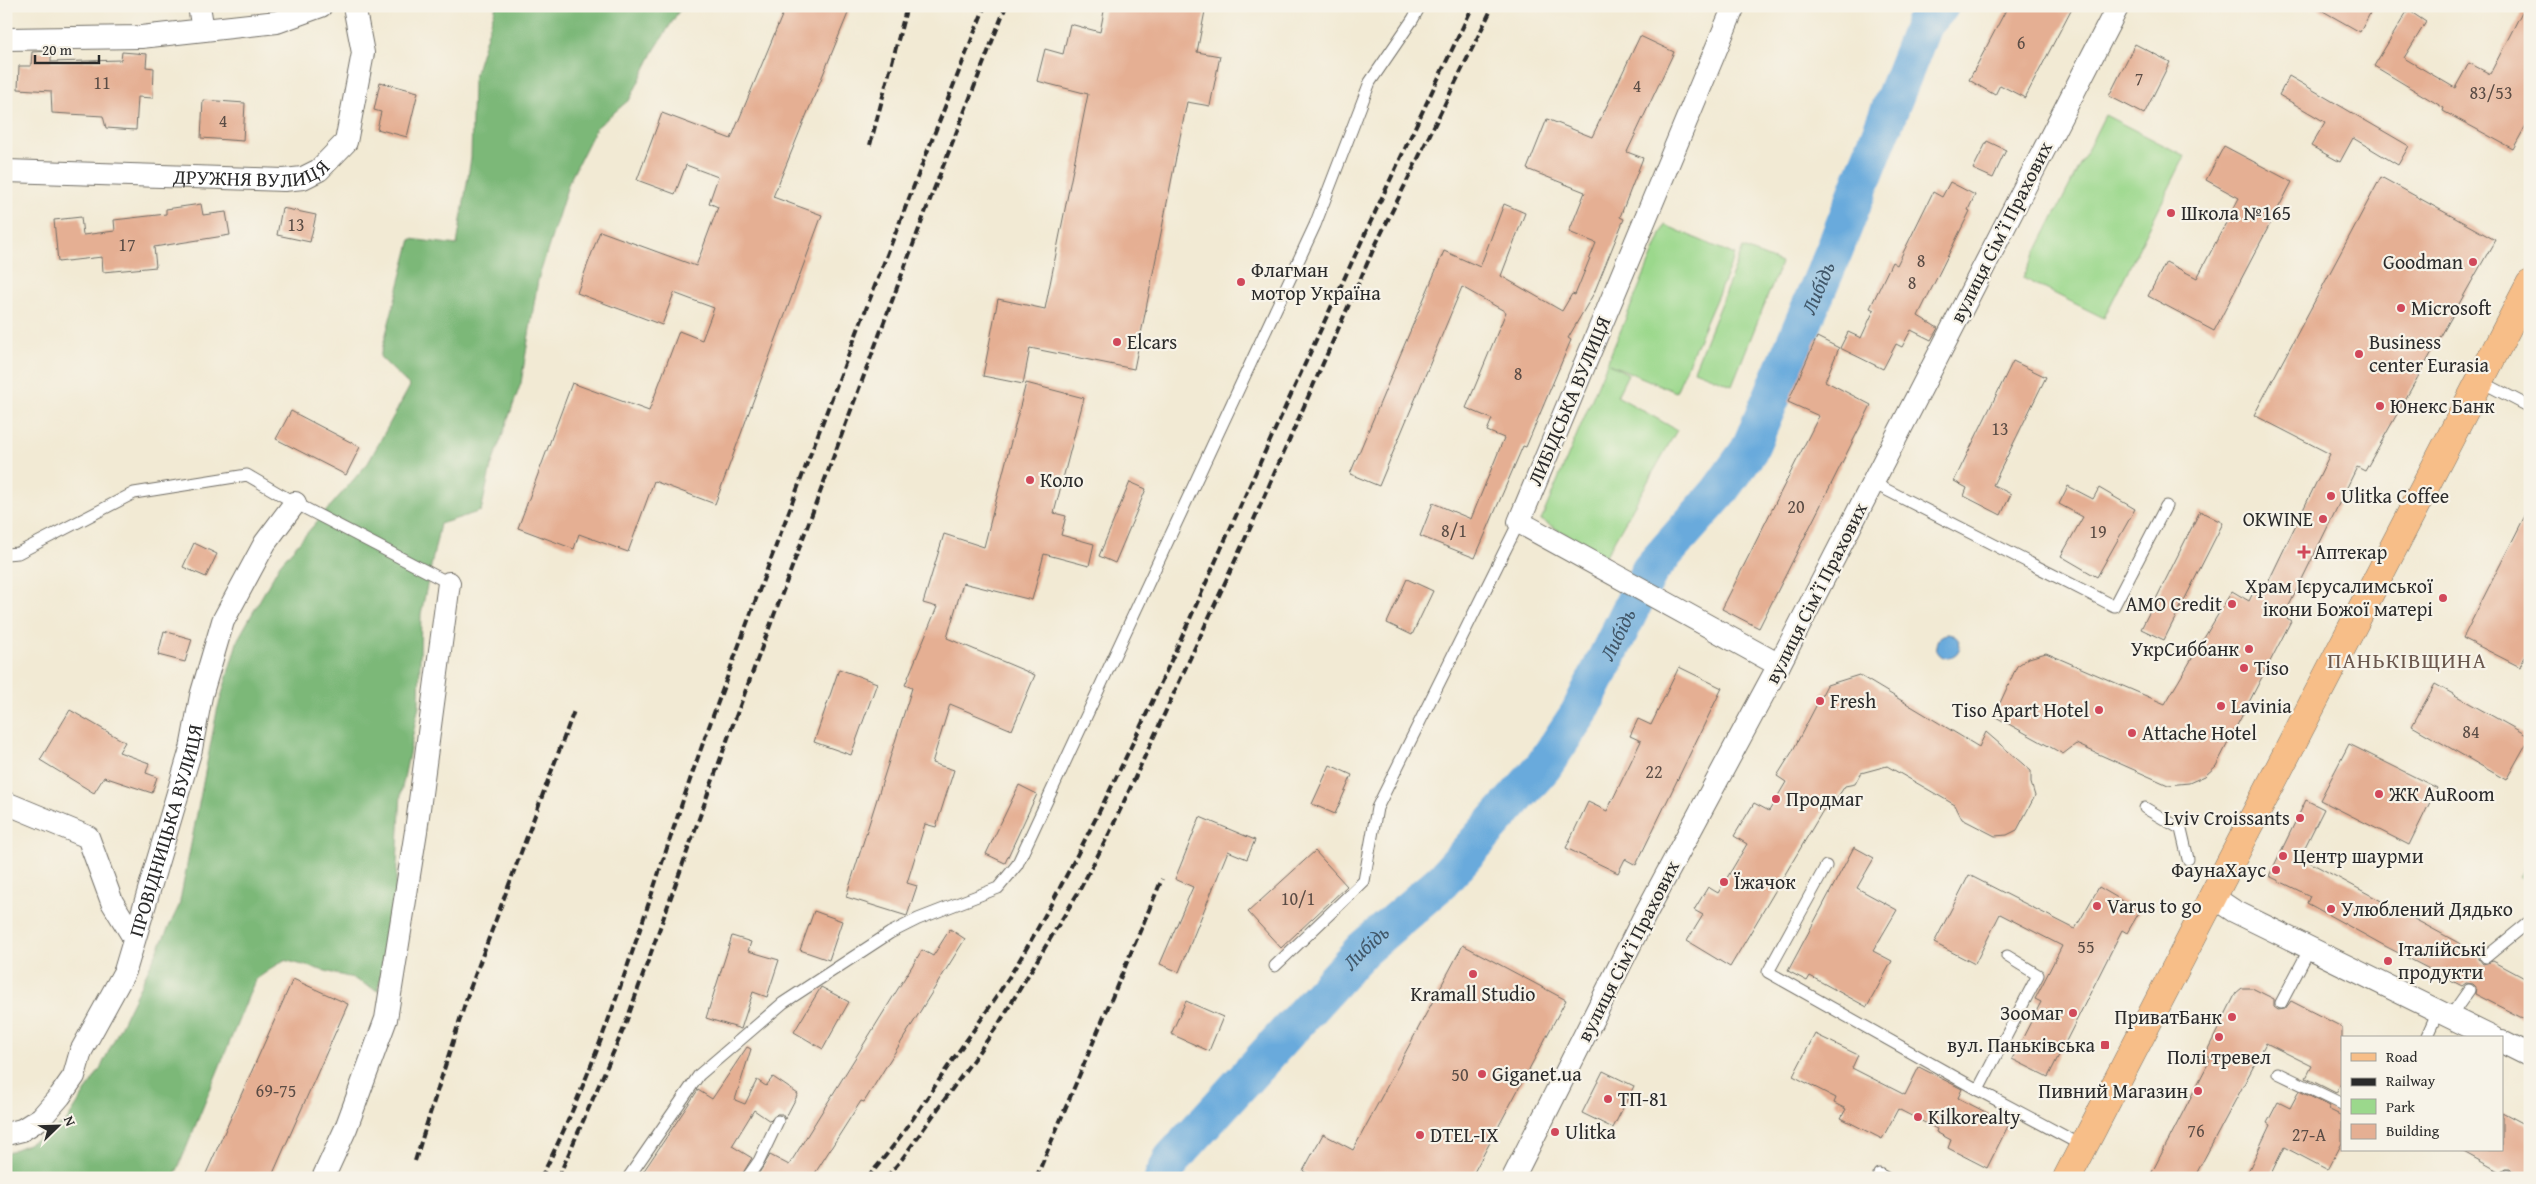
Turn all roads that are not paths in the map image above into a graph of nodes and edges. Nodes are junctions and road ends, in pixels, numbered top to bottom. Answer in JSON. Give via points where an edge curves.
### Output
{"nodes":[{"id":1,"x":199,"y":6,"type":"edge"},
{"id":2,"x":321,"y":6,"type":"edge"},
{"id":3,"x":354,"y":6,"type":"edge"},
{"id":4,"x":1420,"y":6,"type":"edge"},
{"id":5,"x":1734,"y":6,"type":"edge"},
{"id":6,"x":2118,"y":6,"type":"edge"},
{"id":7,"x":203,"y":30,"type":"junction"},
{"id":8,"x":6,"y":39,"type":"edge"},
{"id":9,"x":6,"y":171,"type":"edge"},
{"id":10,"x":2530,"y":284,"type":"edge"},
{"id":11,"x":2480,"y":381,"type":"junction"},
{"id":12,"x":2530,"y":407,"type":"edge"},
{"id":13,"x":1873,"y":483,"type":"junction"},
{"id":14,"x":295,"y":504,"type":"junction"},
{"id":15,"x":2166,"y":506,"type":"dead end"},
{"id":16,"x":1519,"y":522,"type":"junction"},
{"id":17,"x":6,"y":554,"type":"edge"},
{"id":18,"x":449,"y":583,"type":"joint"},
{"id":19,"x":1779,"y":665,"type":"junction"},
{"id":20,"x":6,"y":803,"type":"edge"},
{"id":21,"x":2146,"y":808,"type":"dead end"},
{"id":22,"x":2188,"y":859,"type":"dead end"},
{"id":23,"x":1826,"y":866,"type":"dead end"},
{"id":24,"x":2213,"y":897,"type":"junction"},
{"id":25,"x":2530,"y":921,"type":"edge"},
{"id":26,"x":134,"y":938,"type":"junction"},
{"id":27,"x":2310,"y":948,"type":"junction"},
{"id":28,"x":2007,"y":956,"type":"dead end"},
{"id":29,"x":2486,"y":957,"type":"dead end"},
{"id":30,"x":1274,"y":966,"type":"dead end"},
{"id":31,"x":2469,"y":990,"type":"dead end"},
{"id":32,"x":2281,"y":1002,"type":"dead end"},
{"id":33,"x":2444,"y":1014,"type":"junction"},
{"id":34,"x":2428,"y":1036,"type":"edge"},
{"id":35,"x":2488,"y":1036,"type":"edge"},
{"id":36,"x":2504,"y":1043,"type":"edge"},
{"id":37,"x":2530,"y":1056,"type":"edge"},
{"id":38,"x":2278,"y":1073,"type":"dead end"},
{"id":39,"x":1978,"y":1090,"type":"junction"},
{"id":40,"x":2341,"y":1104,"type":"edge"},
{"id":41,"x":778,"y":1121,"type":"dead end"},
{"id":42,"x":6,"y":1134,"type":"edge"},
{"id":43,"x":2083,"y":1146,"type":"junction"},
{"id":44,"x":323,"y":1178,"type":"edge"},
{"id":45,"x":628,"y":1178,"type":"edge"},
{"id":46,"x":747,"y":1178,"type":"edge"},
{"id":47,"x":1513,"y":1178,"type":"edge"},
{"id":48,"x":2067,"y":1178,"type":"edge"}],
"edges":[{"from":1,"to":7,"type":"street"},
{"from":2,"to":7,"type":"street","via":[[277,22]]},
{"from":3,"to":9,"type":"street","name":"ДРУЖНЯ ВУЛИЦЯ","via":[[363,53],[346,142],[319,170],[303,178]]},
{"from":4,"to":45,"type":"lane","via":[[1370,82],[1315,225],[1017,865],[998,888],[890,933],[783,1003],[699,1075]]},
{"from":5,"to":16,"type":"street","name":"ЛИБІДСЬКА ВУЛИЦЯ"},
{"from":6,"to":13,"type":"street","name":"вулиця Сімʼї Прахових"},
{"from":7,"to":8,"type":"street","via":[[141,37]]},
{"from":10,"to":11,"type":"main road"},
{"from":11,"to":12,"type":"lane"},
{"from":11,"to":24,"type":"main road"},
{"from":13,"to":15,"type":"lane","via":[[2114,606]]},
{"from":13,"to":19,"type":"street","name":"вулиця Сімʼї Прахових"},
{"from":14,"to":17,"type":"lane","via":[[247,475],[134,493],[18,552]]},
{"from":14,"to":18,"type":"lane"},
{"from":14,"to":26,"type":"street","name":"ПРОВІДНИЦЬКА ВУЛИЦЯ","via":[[265,543],[223,621],[201,696],[190,749]]},
{"from":16,"to":19,"type":"street"},
{"from":16,"to":30,"type":"lane","via":[[1377,808],[1364,881]]},
{"from":18,"to":44,"type":"street","via":[[416,831],[386,1019],[346,1128]]},
{"from":19,"to":47,"type":"street","name":"вулиця Сімʼї Прахових","via":[[1647,911]]},
{"from":20,"to":26,"type":"street","via":[[88,838],[112,902]]},
{"from":21,"to":22,"type":"lane","via":[[2180,829]]},
{"from":23,"to":39,"type":"lane","via":[[1768,972]]},
{"from":24,"to":27,"type":"street","via":[[2234,911]]},
{"from":24,"to":43,"type":"main road"},
{"from":25,"to":29,"type":"lane"},
{"from":26,"to":42,"type":"street","name":"ПРОВІДНИЦЬКА ВУЛИЦЯ","via":[[125,971],[81,1051],[74,1076],[41,1118],[22,1130]]},
{"from":27,"to":32,"type":"lane"},
{"from":27,"to":33,"type":"street"},
{"from":28,"to":39,"type":"lane","via":[[2038,975]]},
{"from":31,"to":33,"type":"lane"},
{"from":33,"to":34,"type":"lane"},
{"from":33,"to":35,"type":"street"},
{"from":36,"to":37,"type":"street"},
{"from":38,"to":40,"type":"lane"},
{"from":39,"to":43,"type":"lane"},
{"from":41,"to":46,"type":"lane"},
{"from":43,"to":48,"type":"main road"}]}
